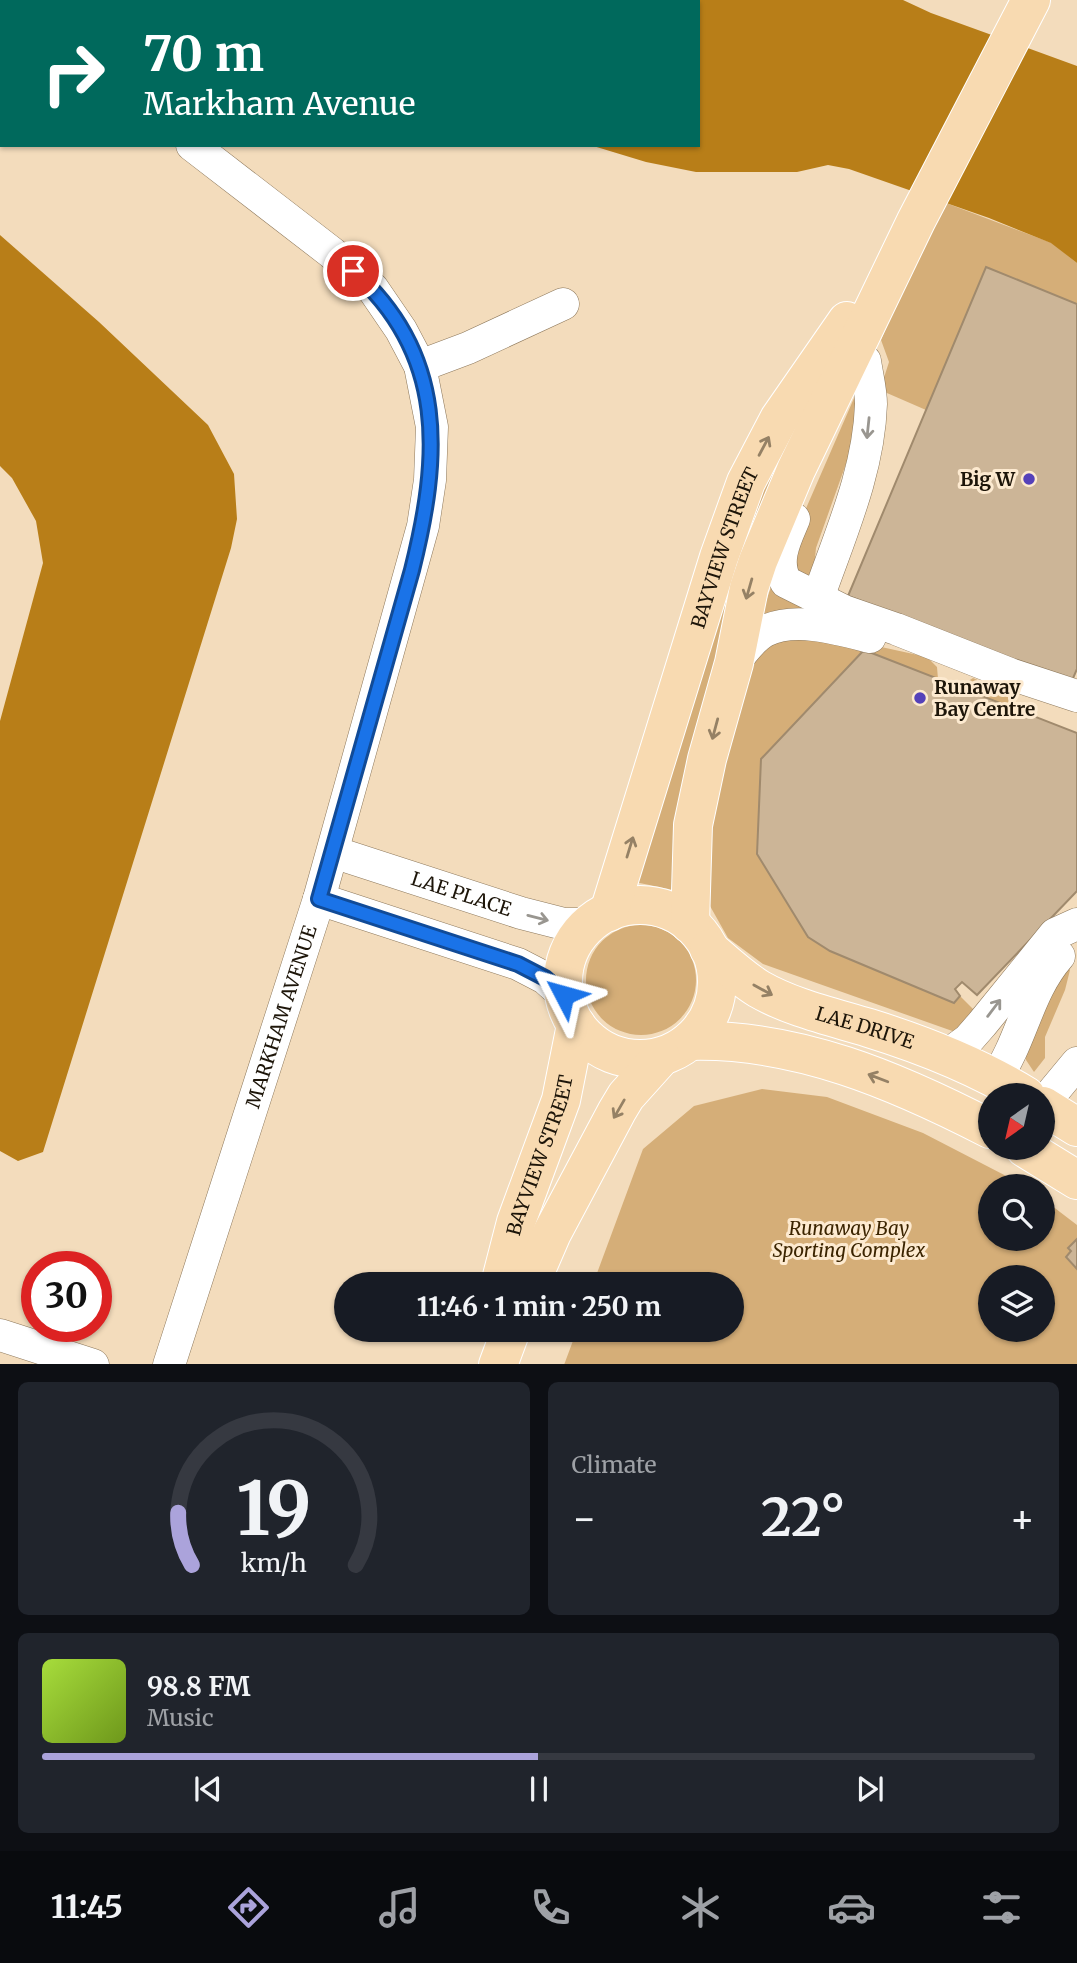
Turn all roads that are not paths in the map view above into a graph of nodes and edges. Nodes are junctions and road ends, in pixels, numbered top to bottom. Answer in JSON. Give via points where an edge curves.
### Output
{"nodes":[{"id":1,"x":1024,"y":8,"type":"edge"},
{"id":2,"x":195,"y":147,"type":"edge"},
{"id":3,"x":916,"y":221,"type":"junction"},
{"id":4,"x":898,"y":259,"type":"junction"},
{"id":5,"x":563,"y":304,"type":"dead end"},
{"id":6,"x":865,"y":360,"type":"junction"},
{"id":7,"x":420,"y":366,"type":"junction"},
{"id":8,"x":818,"y":598,"type":"junction"},
{"id":9,"x":734,"y":663,"type":"junction"},
{"id":10,"x":1077,"y":696,"type":"edge"},
{"id":11,"x":1077,"y":717,"type":"edge"},
{"id":12,"x":333,"y":852,"type":"junction"},
{"id":13,"x":319,"y":899,"type":"junction"},
{"id":14,"x":599,"y":918,"type":"junction"},
{"id":15,"x":700,"y":936,"type":"junction"},
{"id":16,"x":1075,"y":937,"type":"edge"},
{"id":17,"x":570,"y":1010,"type":"junction"},
{"id":18,"x":676,"y":1049,"type":"junction"},
{"id":19,"x":946,"y":1056,"type":"junction"},
{"id":20,"x":1077,"y":1063,"type":"edge"},
{"id":21,"x":1003,"y":1083,"type":"edge"},
{"id":22,"x":1011,"y":1083,"type":"edge"},
{"id":23,"x":1055,"y":1090,"type":"edge"},
{"id":24,"x":978,"y":1093,"type":"edge"},
{"id":25,"x":941,"y":1104,"type":"junction"},
{"id":26,"x":1055,"y":1113,"type":"edge"},
{"id":27,"x":978,"y":1123,"type":"edge"},
{"id":28,"x":1077,"y":1127,"type":"edge"},
{"id":29,"x":1044,"y":1160,"type":"edge"},
{"id":30,"x":1077,"y":1180,"type":"edge"},
{"id":31,"x":503,"y":1272,"type":"edge"},
{"id":32,"x":535,"y":1272,"type":"edge"},
{"id":33,"x":0,"y":1335,"type":"edge"},
{"id":34,"x":488,"y":1342,"type":"edge"},
{"id":35,"x":506,"y":1342,"type":"edge"},
{"id":36,"x":93,"y":1364,"type":"edge"},
{"id":37,"x":169,"y":1364,"type":"edge"},
{"id":38,"x":483,"y":1364,"type":"edge"},
{"id":39,"x":498,"y":1364,"type":"edge"}],
"edges":[{"from":1,"to":3,"type":"main road","name":"BAYVIEW STREET"},
{"from":2,"to":7,"type":"street","name":"MARKHAM AVENUE","via":[[373,289]]},
{"from":3,"to":4,"type":"main road","name":"BAYVIEW STREET"},
{"from":14,"to":3,"type":"main road","name":"BAYVIEW STREET","one_way":true,"via":[[746,482],[779,419]]},
{"from":4,"to":6,"type":"street","via":[[880,327]]},
{"from":4,"to":9,"type":"main road","name":"BAYVIEW STREET","one_way":true,"via":[[772,526],[749,587]]},
{"from":5,"to":7,"type":"street"},
{"from":6,"to":8,"type":"street","one_way":true,"via":[[871,401],[868,435],[858,483]]},
{"from":6,"to":8,"type":"street","via":[[780,556],[786,582]]},
{"from":7,"to":12,"type":"street","name":"MARKHAM AVENUE","via":[[432,427],[423,526]]},
{"from":8,"to":10,"type":"street"},
{"from":9,"to":11,"type":"street","via":[[765,631],[797,625],[828,628],[892,643]]},
{"from":9,"to":15,"type":"main road","name":"BAYVIEW STREET","one_way":true,"via":[[694,825]]},
{"from":12,"to":13,"type":"street","name":"MARKHAM AVENUE"},
{"from":12,"to":14,"type":"street","name":"LAE PLACE","one_way":true,"via":[[530,916],[564,924]]},
{"from":13,"to":17,"type":"street","via":[[518,964],[545,978]]},
{"from":13,"to":37,"type":"street","name":"MARKHAM AVENUE"},
{"from":14,"to":15,"type":"main road","via":[[629,906],[651,906],[671,912]]},
{"from":14,"to":17,"type":"main road","via":[[576,938],[567,956],[563,975]]},
{"from":15,"to":18,"type":"main road","via":[[717,973],[716,998],[707,1022]]},
{"from":15,"to":19,"type":"main road","name":"LAE DRIVE","one_way":true,"via":[[759,989]]},
{"from":19,"to":16,"type":"street","one_way":true,"via":[[968,1040],[1055,934]]},
{"from":16,"to":22,"type":"street","via":[[1041,980],[1008,1060]]},
{"from":17,"to":18,"type":"main road","via":[[589,1040],[604,1051],[642,1059]]},
{"from":17,"to":31,"type":"main road","name":"BAYVIEW STREET","via":[[561,1100],[516,1222]]},
{"from":25,"to":18,"type":"main road","one_way":true,"via":[[802,1052],[735,1041]]},
{"from":18,"to":32,"type":"main road","name":"BAYVIEW STREET","one_way":true,"via":[[626,1096]]},
{"from":19,"to":21,"type":"main road","name":"LAE DRIVE"},
{"from":20,"to":23,"type":"street"},
{"from":24,"to":25,"type":"main road"},
{"from":25,"to":27,"type":"main road"},
{"from":26,"to":28,"type":"main road"},
{"from":29,"to":30,"type":"main road"},
{"from":33,"to":36,"type":"street"},
{"from":34,"to":38,"type":"main road"},
{"from":35,"to":39,"type":"main road"}]}
